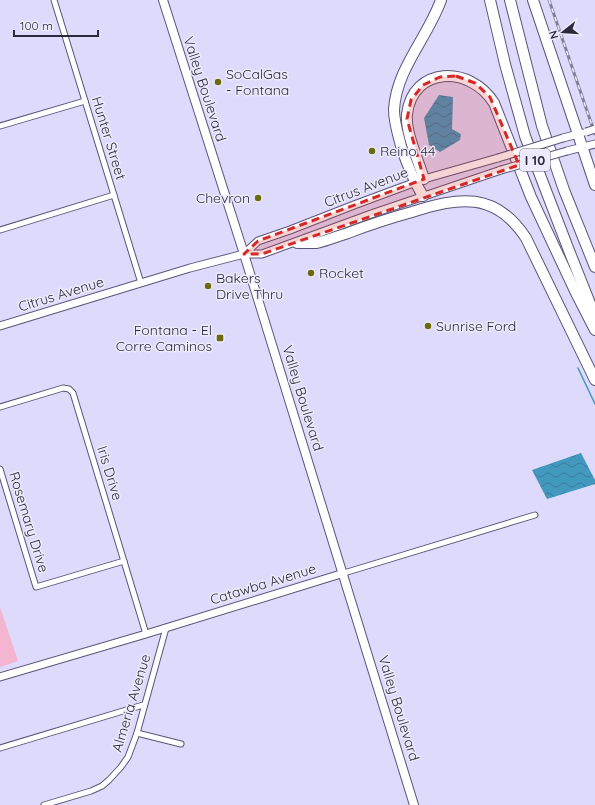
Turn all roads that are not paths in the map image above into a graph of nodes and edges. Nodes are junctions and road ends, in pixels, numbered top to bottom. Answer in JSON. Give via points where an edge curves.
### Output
{"nodes":[{"id":1,"x":54,"y":0,"type":"edge"},
{"id":2,"x":163,"y":0,"type":"edge"},
{"id":3,"x":441,"y":0,"type":"edge"},
{"id":4,"x":490,"y":0,"type":"edge"},
{"id":5,"x":510,"y":0,"type":"edge"},
{"id":6,"x":533,"y":0,"type":"edge"},
{"id":7,"x":85,"y":101,"type":"junction"},
{"id":8,"x":0,"y":126,"type":"edge"},
{"id":9,"x":595,"y":129,"type":"edge"},
{"id":10,"x":582,"y":133,"type":"junction"},
{"id":11,"x":589,"y":145,"type":"edge"},
{"id":12,"x":419,"y":181,"type":"junction"},
{"id":13,"x":595,"y":185,"type":"edge"},
{"id":14,"x":114,"y":195,"type":"junction"},
{"id":15,"x":423,"y":196,"type":"junction"},
{"id":16,"x":0,"y":230,"type":"edge"},
{"id":17,"x":297,"y":243,"type":"junction"},
{"id":18,"x":244,"y":254,"type":"junction"},
{"id":19,"x":595,"y":267,"type":"edge"},
{"id":20,"x":141,"y":283,"type":"junction"},
{"id":21,"x":595,"y":316,"type":"edge"},
{"id":22,"x":0,"y":326,"type":"edge"},
{"id":23,"x":595,"y":330,"type":"edge"},
{"id":24,"x":595,"y":380,"type":"edge"},
{"id":25,"x":0,"y":407,"type":"edge"},
{"id":26,"x":0,"y":469,"type":"edge"},
{"id":27,"x":535,"y":515,"type":"dead end"},
{"id":28,"x":124,"y":561,"type":"junction"},
{"id":29,"x":344,"y":572,"type":"junction"},
{"id":30,"x":166,"y":628,"type":"junction"},
{"id":31,"x":146,"y":634,"type":"junction"},
{"id":32,"x":0,"y":677,"type":"edge"},
{"id":33,"x":143,"y":705,"type":"junction"},
{"id":34,"x":136,"y":733,"type":"junction"},
{"id":35,"x":181,"y":744,"type":"dead end"},
{"id":36,"x":0,"y":748,"type":"edge"},
{"id":37,"x":44,"y":805,"type":"edge"},
{"id":38,"x":414,"y":805,"type":"edge"}],
"edges":[{"from":1,"to":7,"type":"street","name":"Hunter Street"},
{"from":2,"to":18,"type":"main road","name":"Valley Boulevard"},
{"from":3,"to":12,"type":"highway","via":[[401,79],[395,97],[395,124],[408,168]]},
{"from":4,"to":21,"type":"highway","number":"I 10","via":[[526,136]]},
{"from":5,"to":19,"type":"highway","number":"I 10","via":[[542,126]]},
{"from":6,"to":10,"type":"highway"},
{"from":7,"to":8,"type":"street"},
{"from":7,"to":14,"type":"street","name":"Hunter Street"},
{"from":9,"to":10,"type":"main road","name":"Citrus Avenue","bridge":true},
{"from":10,"to":11,"type":"highway"},
{"from":10,"to":12,"type":"main road","name":"Citrus Avenue","bridge":true},
{"from":11,"to":13,"type":"highway"},
{"from":11,"to":15,"type":"main road","name":"Citrus Avenue","bridge":true},
{"from":12,"to":15,"type":"highway"},
{"from":12,"to":18,"type":"main road","name":"Citrus Avenue","via":[[258,241]]},
{"from":12,"to":23,"type":"highway","via":[[407,126],[411,100],[423,85],[436,78],[452,76],[471,81],[485,91],[494,103],[531,197]]},
{"from":14,"to":16,"type":"street"},
{"from":14,"to":20,"type":"street","name":"Hunter Street"},
{"from":15,"to":17,"type":"main road","name":"Citrus Avenue"},
{"from":17,"to":18,"type":"main road","name":"Citrus Avenue","via":[[262,254]]},
{"from":17,"to":24,"type":"highway","via":[[316,243],[446,202],[471,201],[495,208],[511,219],[526,238]]},
{"from":18,"to":20,"type":"main road","name":"Citrus Avenue"},
{"from":18,"to":29,"type":"main road","name":"Valley Boulevard"},
{"from":20,"to":22,"type":"main road","name":"Citrus Avenue"},
{"from":25,"to":28,"type":"street","name":"Iris Drive","via":[[63,388],[71,390]]},
{"from":26,"to":28,"type":"street","name":"Rosemary Drive","via":[[36,587]]},
{"from":27,"to":29,"type":"street","name":"Catawba Avenue"},
{"from":28,"to":31,"type":"street","name":"Iris Drive"},
{"from":29,"to":30,"type":"main road","name":"Catawba Avenue"},
{"from":29,"to":38,"type":"main road","name":"Valley Boulevard"},
{"from":30,"to":31,"type":"main road","name":"Catawba Avenue"},
{"from":30,"to":33,"type":"street","name":"Almeria Avenue"},
{"from":31,"to":32,"type":"main road","name":"Catawba Avenue"},
{"from":33,"to":34,"type":"street","name":"Almeria Avenue"},
{"from":33,"to":36,"type":"street"},
{"from":34,"to":35,"type":"street"},
{"from":34,"to":37,"type":"street","name":"Almeria Avenue","via":[[122,767],[102,786]]}]}
